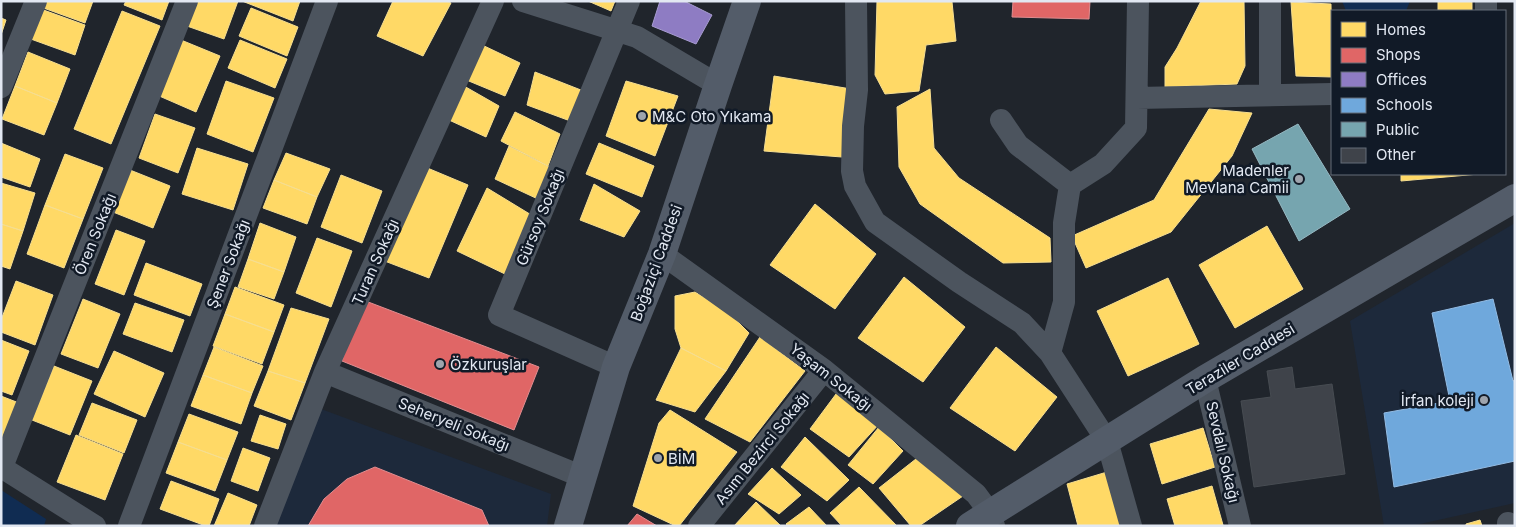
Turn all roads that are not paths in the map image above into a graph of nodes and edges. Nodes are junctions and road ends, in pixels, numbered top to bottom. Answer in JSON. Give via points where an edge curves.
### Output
{"nodes":[{"id":1,"x":36,"y":1,"type":"edge"},
{"id":2,"x":187,"y":1,"type":"edge"},
{"id":3,"x":327,"y":1,"type":"edge"},
{"id":4,"x":494,"y":1,"type":"edge"},
{"id":5,"x":523,"y":1,"type":"edge"},
{"id":6,"x":629,"y":1,"type":"edge"},
{"id":7,"x":748,"y":1,"type":"edge"},
{"id":8,"x":856,"y":1,"type":"edge"},
{"id":9,"x":1138,"y":1,"type":"edge"},
{"id":10,"x":1270,"y":1,"type":"edge"},
{"id":11,"x":617,"y":30,"type":"junction"},
{"id":12,"x":718,"y":85,"type":"junction"},
{"id":13,"x":1,"y":88,"type":"edge"},
{"id":14,"x":1331,"y":94,"type":"edge"},
{"id":15,"x":1270,"y":95,"type":"junction"},
{"id":16,"x":1137,"y":98,"type":"junction"},
{"id":17,"x":1001,"y":120,"type":"dead end"},
{"id":18,"x":1070,"y":185,"type":"junction"},
{"id":19,"x":1515,"y":198,"type":"edge"},
{"id":20,"x":662,"y":254,"type":"junction"},
{"id":21,"x":1050,"y":353,"type":"junction"},
{"id":22,"x":616,"y":367,"type":"junction"},
{"id":23,"x":824,"y":370,"type":"junction"},
{"id":24,"x":325,"y":372,"type":"junction"},
{"id":25,"x":1206,"y":379,"type":"junction"},
{"id":26,"x":1107,"y":441,"type":"junction"},
{"id":27,"x":2,"y":467,"type":"edge"},
{"id":28,"x":583,"y":477,"type":"junction"},
{"id":29,"x":984,"y":521,"type":"edge"},
{"id":30,"x":96,"y":526,"type":"edge"},
{"id":31,"x":130,"y":526,"type":"edge"},
{"id":32,"x":265,"y":526,"type":"edge"},
{"id":33,"x":568,"y":526,"type":"edge"},
{"id":34,"x":699,"y":526,"type":"edge"},
{"id":35,"x":1131,"y":526,"type":"edge"},
{"id":36,"x":1240,"y":526,"type":"edge"}],
"edges":[{"from":1,"to":13,"type":"street"},
{"from":2,"to":27,"type":"street","name":"Ören Sokağı"},
{"from":3,"to":31,"type":"street","name":"Şener Sokağı"},
{"from":4,"to":24,"type":"street","name":"Turan Sokağı"},
{"from":5,"to":11,"type":"street"},
{"from":6,"to":11,"type":"street","name":"Gürsoy Sokağı"},
{"from":7,"to":12,"type":"main road","name":"Boğaziçi Caddesi"},
{"from":8,"to":21,"type":"street","via":[[857,90],[852,171],[855,186],[876,222],[1022,323]]},
{"from":9,"to":16,"type":"street"},
{"from":10,"to":15,"type":"street"},
{"from":11,"to":12,"type":"street","via":[[637,37]]},
{"from":11,"to":22,"type":"street","name":"Gürsoy Sokağı","via":[[499,315]]},
{"from":12,"to":20,"type":"main road","name":"Boğaziçi Caddesi"},
{"from":14,"to":15,"type":"street"},
{"from":15,"to":16,"type":"street"},
{"from":16,"to":18,"type":"street","via":[[1136,128],[1103,164]]},
{"from":17,"to":18,"type":"street","via":[[1018,145]]},
{"from":18,"to":21,"type":"street","via":[[1064,223],[1064,302]]},
{"from":19,"to":25,"type":"main road","name":"Teraziler Caddesi"},
{"from":20,"to":22,"type":"main road","name":"Boğaziçi Caddesi"},
{"from":20,"to":23,"type":"street","name":"Yaşam Sokağı"},
{"from":21,"to":26,"type":"street"},
{"from":22,"to":28,"type":"main road","name":"Boğaziçi Caddesi"},
{"from":23,"to":29,"type":"street","name":"Yaşam Sokağı","via":[[976,494]]},
{"from":23,"to":34,"type":"street","name":"Asım Bezirci Sokağı"},
{"from":24,"to":28,"type":"street","name":"Seheryeli Sokağı"},
{"from":24,"to":32,"type":"street","name":"Turan Sokağı"},
{"from":25,"to":26,"type":"main road","name":"Teraziler Caddesi"},
{"from":25,"to":36,"type":"street","name":"Sevdalı Sokağı"},
{"from":26,"to":29,"type":"main road","name":"Teraziler Caddesi"},
{"from":26,"to":35,"type":"street"},
{"from":27,"to":30,"type":"street"},
{"from":28,"to":33,"type":"main road","name":"Boğaziçi Caddesi"}]}
